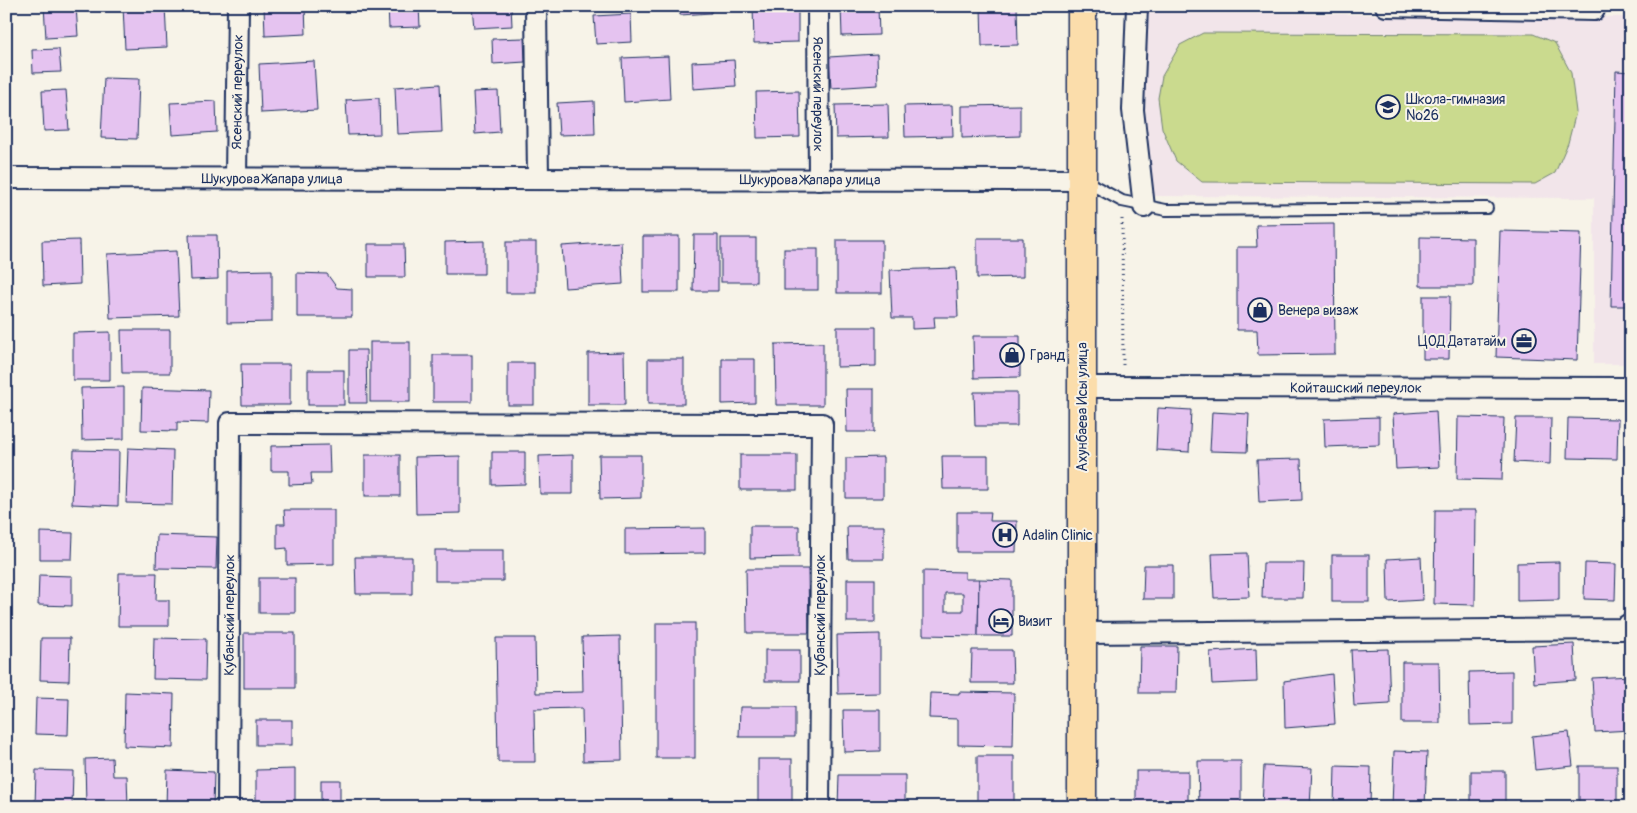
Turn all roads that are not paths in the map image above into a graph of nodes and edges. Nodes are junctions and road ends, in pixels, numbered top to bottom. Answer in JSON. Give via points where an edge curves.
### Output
{"nodes":[{"id":1,"x":238,"y":6,"type":"edge"},
{"id":2,"x":536,"y":6,"type":"edge"},
{"id":3,"x":818,"y":6,"type":"edge"},
{"id":4,"x":1082,"y":6,"type":"edge"},
{"id":5,"x":1137,"y":6,"type":"edge"},
{"id":6,"x":1386,"y":6,"type":"edge"},
{"id":7,"x":1594,"y":10,"type":"dead end"},
{"id":8,"x":6,"y":178,"type":"edge"},
{"id":9,"x":236,"y":178,"type":"junction"},
{"id":10,"x":538,"y":179,"type":"junction"},
{"id":11,"x":819,"y":180,"type":"junction"},
{"id":12,"x":1082,"y":180,"type":"junction"},
{"id":13,"x":1144,"y":207,"type":"junction"},
{"id":14,"x":1487,"y":208,"type":"dead end"},
{"id":15,"x":1082,"y":388,"type":"junction"},
{"id":16,"x":1631,"y":388,"type":"edge"},
{"id":17,"x":1631,"y":624,"type":"edge"},
{"id":18,"x":1081,"y":633,"type":"junction"},
{"id":19,"x":228,"y":807,"type":"edge"},
{"id":20,"x":819,"y":807,"type":"edge"},
{"id":21,"x":1082,"y":807,"type":"edge"}],
"edges":[{"from":1,"to":9,"type":"street","name":"Ясенский переулок"},
{"from":2,"to":10,"type":"street"},
{"from":3,"to":11,"type":"street","name":"Ясенский переулок"},
{"from":4,"to":12,"type":"main road","name":"Ахунбаева Исы улица"},
{"from":5,"to":13,"type":"street","via":[[1133,110]]},
{"from":6,"to":7,"type":"street"},
{"from":8,"to":9,"type":"street","name":"Шукурова Жапара улица"},
{"from":9,"to":10,"type":"street","name":"Шукурова Жапара улица"},
{"from":10,"to":11,"type":"street","name":"Шукурова Жапара улица"},
{"from":11,"to":12,"type":"street","name":"Шукурова Жапара улица"},
{"from":12,"to":13,"type":"lane","via":[[1122,201]]},
{"from":12,"to":15,"type":"main road","name":"Ахунбаева Исы улица"},
{"from":13,"to":14,"type":"lane","via":[[1166,210]]},
{"from":15,"to":16,"type":"street","name":"Койташский переулок"},
{"from":15,"to":18,"type":"main road","name":"Ахунбаева Исы улица"},
{"from":17,"to":18,"type":"street","via":[[1622,629]]},
{"from":18,"to":21,"type":"main road","name":"Ахунбаева Исы улица"},
{"from":19,"to":20,"type":"street","name":"Кубанский переулок","via":[[230,423],[822,424]]}]}
